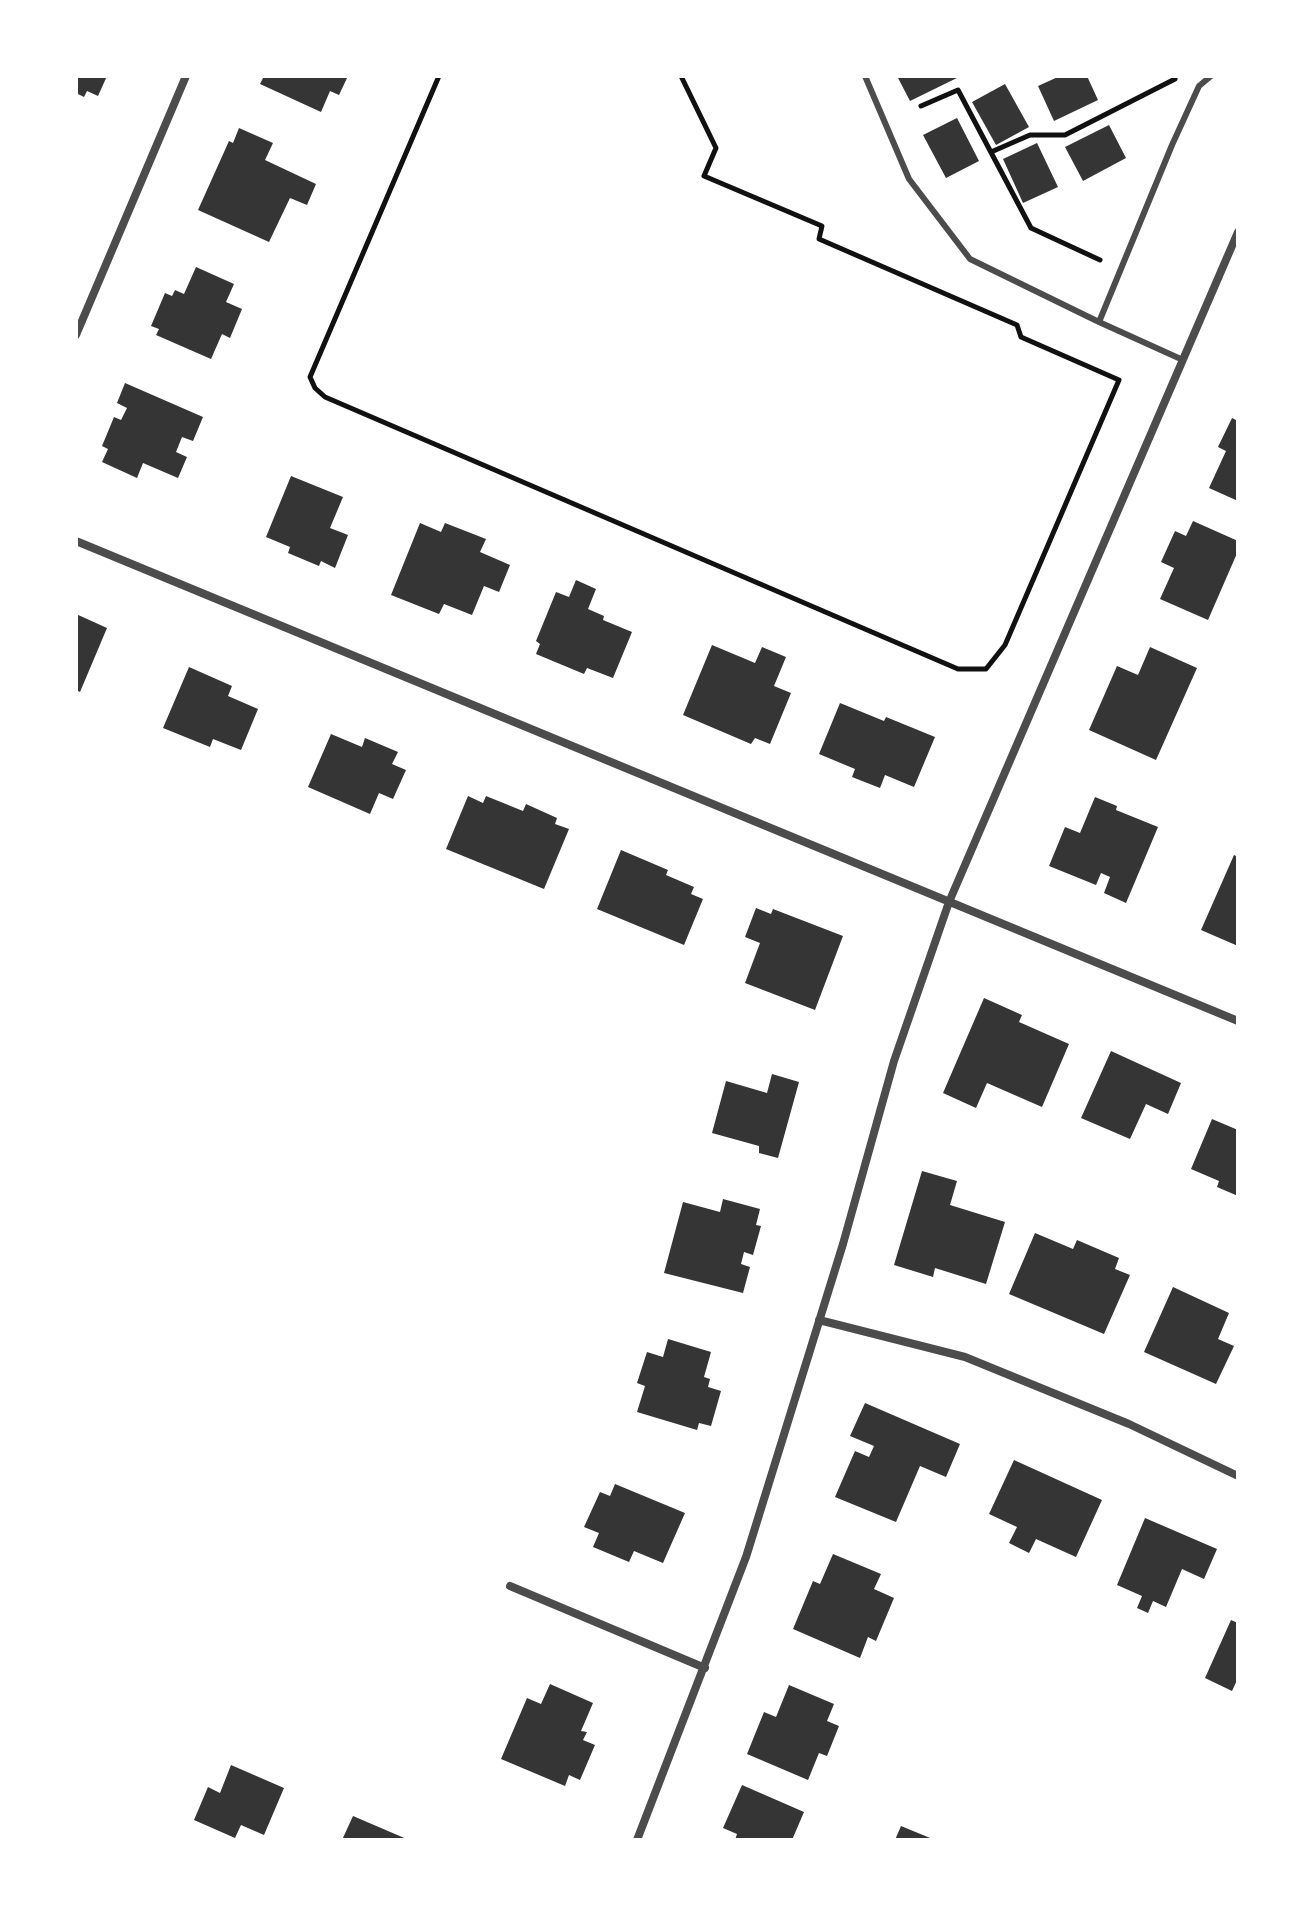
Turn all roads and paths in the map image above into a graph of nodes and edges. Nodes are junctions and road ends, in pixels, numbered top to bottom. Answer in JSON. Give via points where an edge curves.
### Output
{"nodes":[{"id":1,"x":186,"y":76,"type":"edge"},
{"id":2,"x":439,"y":76,"type":"edge"},
{"id":3,"x":681,"y":76,"type":"edge"},
{"id":4,"x":865,"y":76,"type":"edge"},
{"id":5,"x":1211,"y":76,"type":"edge"},
{"id":6,"x":1175,"y":79,"type":"dead end"},
{"id":7,"x":921,"y":106,"type":"dead end"},
{"id":8,"x":991,"y":152,"type":"junction"},
{"id":9,"x":1238,"y":232,"type":"edge"},
{"id":10,"x":1100,"y":260,"type":"dead end"},
{"id":11,"x":1099,"y":322,"type":"junction"},
{"id":12,"x":76,"y":335,"type":"edge"},
{"id":13,"x":1183,"y":360,"type":"junction"},
{"id":14,"x":76,"y":541,"type":"edge"},
{"id":15,"x":949,"y":902,"type":"junction"},
{"id":16,"x":1238,"y":1021,"type":"edge"},
{"id":17,"x":819,"y":1320,"type":"junction"},
{"id":18,"x":1238,"y":1476,"type":"edge"},
{"id":19,"x":510,"y":1586,"type":"dead end"},
{"id":20,"x":705,"y":1668,"type":"junction"},
{"id":21,"x":637,"y":1840,"type":"edge"}],
"edges":[{"from":1,"to":12,"type":"street"},
{"from":2,"to":3,"type":"path","via":[[310,377],[315,388],[325,397],[958,669],[986,669],[1005,645],[1119,380],[1021,337],[1017,325],[819,239],[822,226],[704,176],[716,148]]},
{"from":4,"to":11,"type":"lane","via":[[909,179],[970,259]]},
{"from":5,"to":11,"type":"lane","via":[[1199,86],[1188,109]]},
{"from":6,"to":8,"type":"path","via":[[1065,135],[1030,135]]},
{"from":7,"to":8,"type":"path","via":[[958,90]]},
{"from":8,"to":10,"type":"path","via":[[1031,228]]},
{"from":9,"to":13,"type":"street"},
{"from":11,"to":13,"type":"lane"},
{"from":13,"to":15,"type":"street"},
{"from":14,"to":15,"type":"street"},
{"from":15,"to":16,"type":"street"},
{"from":15,"to":17,"type":"street","via":[[894,1061]]},
{"from":17,"to":18,"type":"street","via":[[965,1357],[1129,1424]]},
{"from":17,"to":20,"type":"street","via":[[746,1557]]},
{"from":19,"to":20,"type":"street"},
{"from":20,"to":21,"type":"street"}]}
